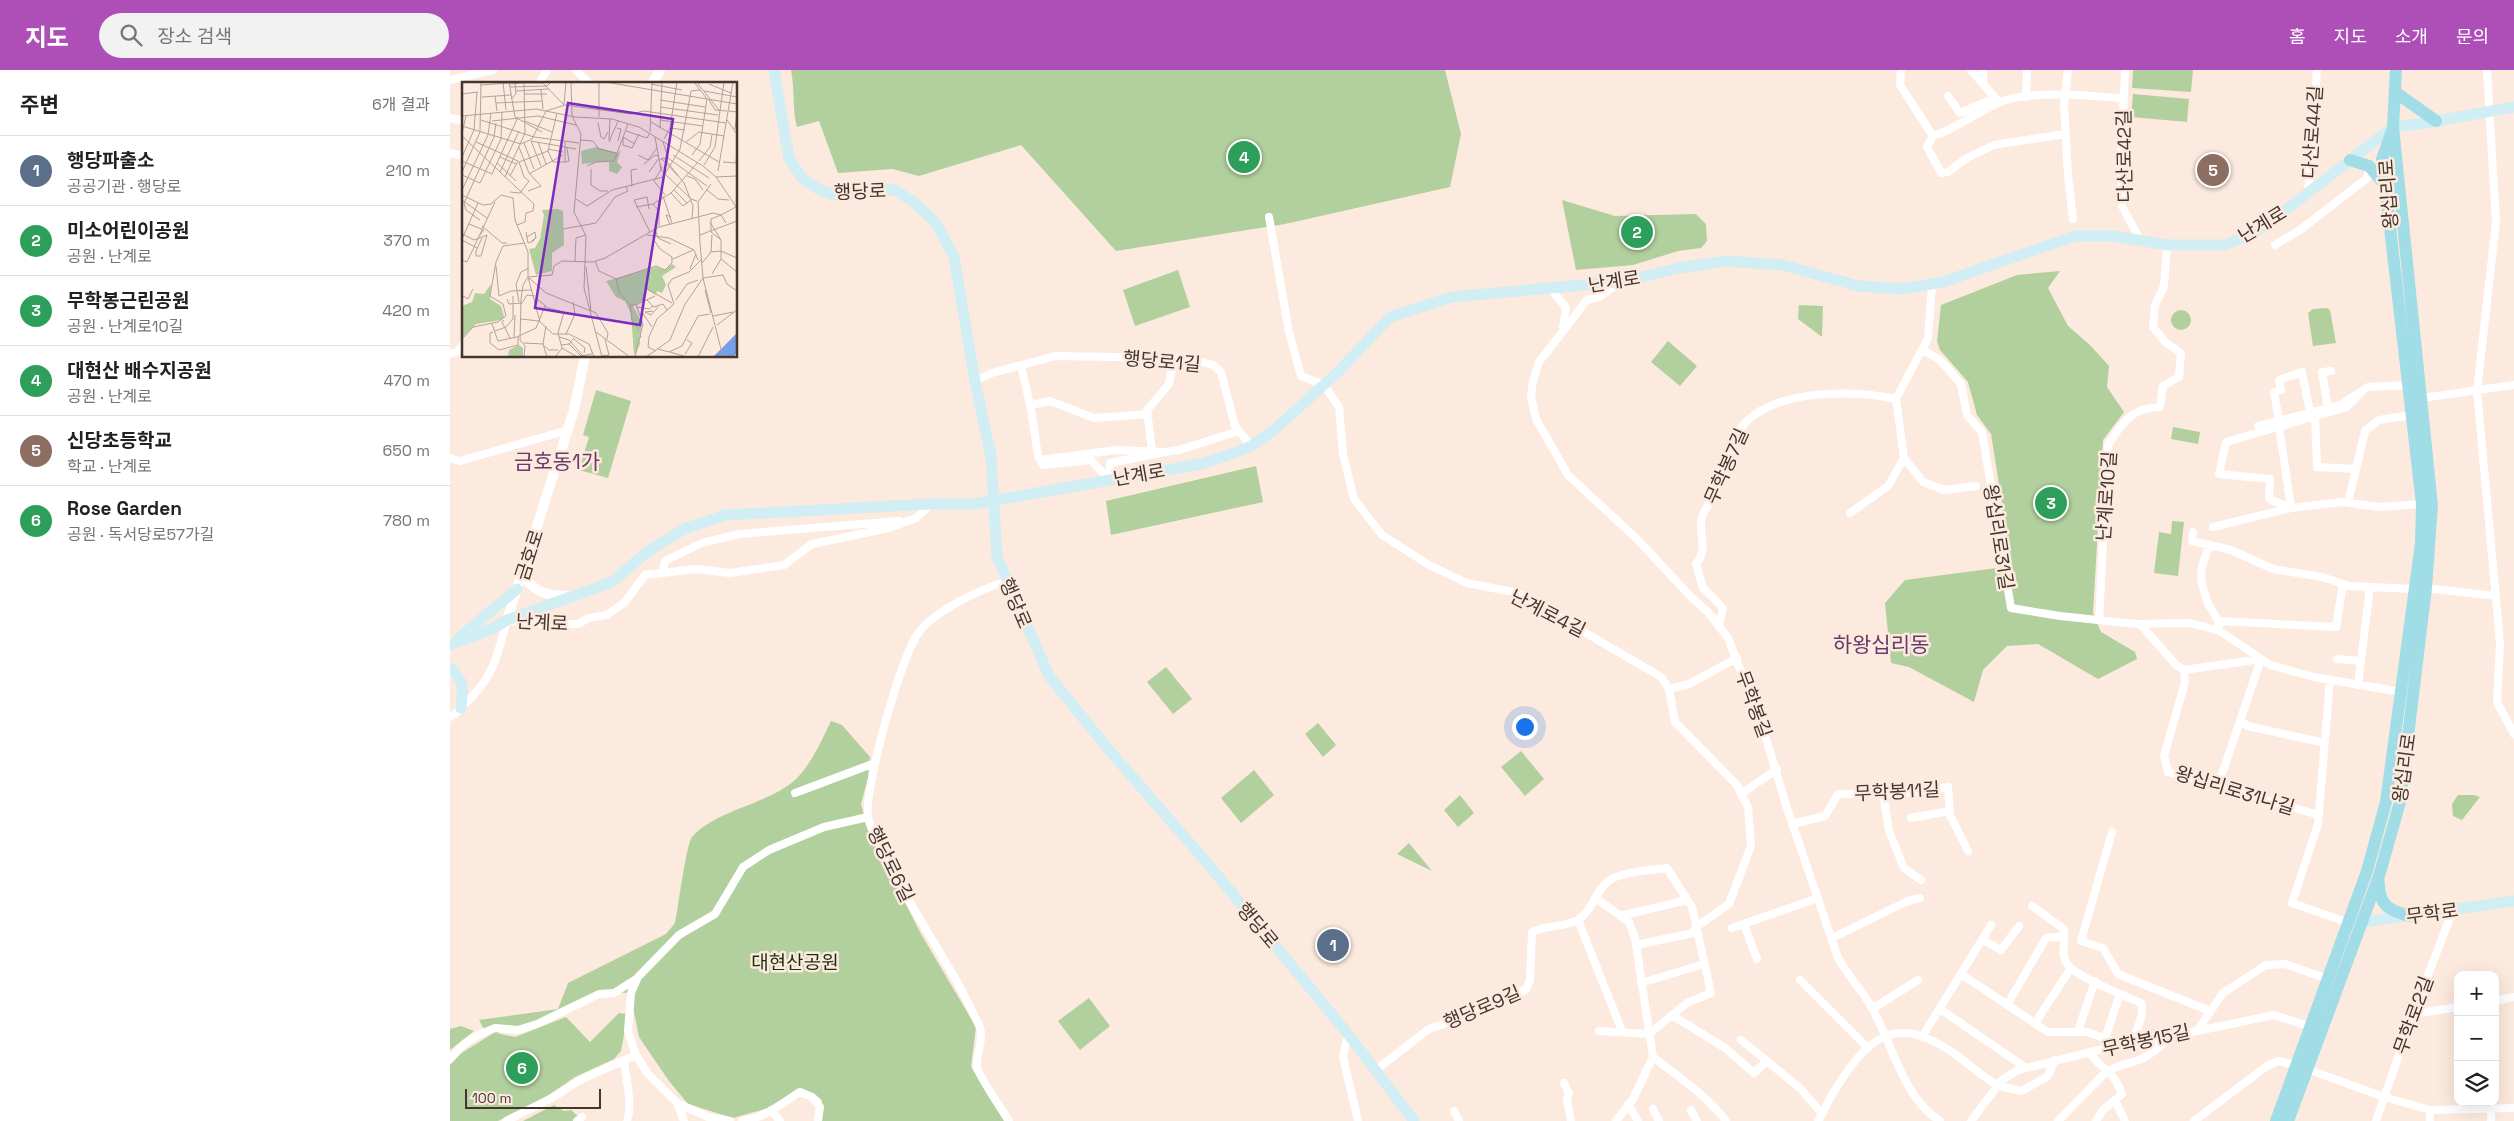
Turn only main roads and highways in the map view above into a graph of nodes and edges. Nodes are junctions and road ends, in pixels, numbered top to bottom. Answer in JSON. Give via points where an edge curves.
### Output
{"nodes":[{"id":1,"x":774,"y":70,"type":"edge"},
{"id":2,"x":2396,"y":70,"type":"edge"},
{"id":3,"x":2395,"y":92,"type":"junction"},
{"id":4,"x":2514,"y":107,"type":"edge"},
{"id":5,"x":2436,"y":122,"type":"junction"},
{"id":6,"x":2393,"y":127,"type":"junction"},
{"id":7,"x":2350,"y":160,"type":"junction"},
{"id":8,"x":2384,"y":184,"type":"junction"},
{"id":9,"x":993,"y":500,"type":"junction"},
{"id":10,"x":517,"y":589,"type":"road end"},
{"id":11,"x":2420,"y":589,"type":"junction"},
{"id":12,"x":450,"y":645,"type":"edge"},
{"id":13,"x":450,"y":668,"type":"edge"},
{"id":14,"x":2406,"y":684,"type":"junction"},
{"id":15,"x":461,"y":708,"type":"road end"},
{"id":16,"x":2374,"y":847,"type":"junction"},
{"id":17,"x":2387,"y":851,"type":"junction"},
{"id":18,"x":2379,"y":876,"type":"junction"},
{"id":19,"x":2514,"y":901,"type":"edge"},
{"id":20,"x":2409,"y":916,"type":"junction"},
{"id":21,"x":2354,"y":921,"type":"junction"},
{"id":22,"x":2302,"y":1067,"type":"junction"},
{"id":23,"x":1414,"y":1121,"type":"edge"},
{"id":24,"x":2276,"y":1121,"type":"edge"},
{"id":25,"x":2288,"y":1121,"type":"edge"}],
"edges":[{"from":1,"to":9,"type":"main road","name":"행당로","via":[[789,158],[802,178],[834,195],[873,189],[895,190],[915,202],[936,223],[954,257],[990,457]]},
{"from":2,"to":3,"type":"main road"},
{"from":3,"to":5,"type":"main road"},
{"from":3,"to":6,"type":"main road"},
{"from":4,"to":5,"type":"main road"},
{"from":5,"to":6,"type":"main road"},
{"from":6,"to":7,"type":"main road","name":"난계로"},
{"from":6,"to":8,"type":"main road","name":"왕십리로","via":[[2382,159]]},
{"from":6,"to":11,"type":"main road","name":"왕십리로","via":[[2432,504]]},
{"from":7,"to":8,"type":"main road","via":[[2365,163]]},
{"from":7,"to":9,"type":"main road","name":"난계로","via":[[2254,233],[2224,245],[2167,246],[2114,236],[2075,236],[1932,285],[1902,289],[1859,286],[1782,265],[1726,261],[1622,282],[1452,297],[1390,317],[1324,385],[1251,446],[1201,464]]},
{"from":8,"to":11,"type":"main road","name":"왕십리로","via":[[2422,504]]},
{"from":9,"to":12,"type":"main road","name":"난계로","via":[[974,504],[726,515],[684,529],[647,552],[612,582],[507,620]]},
{"from":9,"to":23,"type":"main road","name":"행당로","via":[[997,556],[1050,676],[1377,1069]]},
{"from":10,"to":12,"type":"main road"},
{"from":11,"to":14,"type":"main road","name":"왕십리로"},
{"from":13,"to":15,"type":"main road","via":[[459,677],[464,690]]},
{"from":14,"to":16,"type":"main road","name":"왕십리로","via":[[2386,802]]},
{"from":14,"to":17,"type":"main road","name":"왕십리로","via":[[2400,802]]},
{"from":16,"to":17,"type":"main road"},
{"from":16,"to":21,"type":"main road","name":"왕십리로"},
{"from":17,"to":18,"type":"main road","name":"왕십리로"},
{"from":18,"to":20,"type":"main road","via":[[2380,899],[2395,912]]},
{"from":18,"to":21,"type":"main road","name":"왕십리로"},
{"from":19,"to":20,"type":"main road","name":"무학로"},
{"from":20,"to":21,"type":"main road","name":"무학로"},
{"from":21,"to":22,"type":"main road","name":"왕십리로"},
{"from":21,"to":22,"type":"main road","name":"왕십리로","via":[[2310,1027]]},
{"from":22,"to":24,"type":"main road","name":"왕십리로"},
{"from":22,"to":25,"type":"main road","name":"왕십리로"}]}
